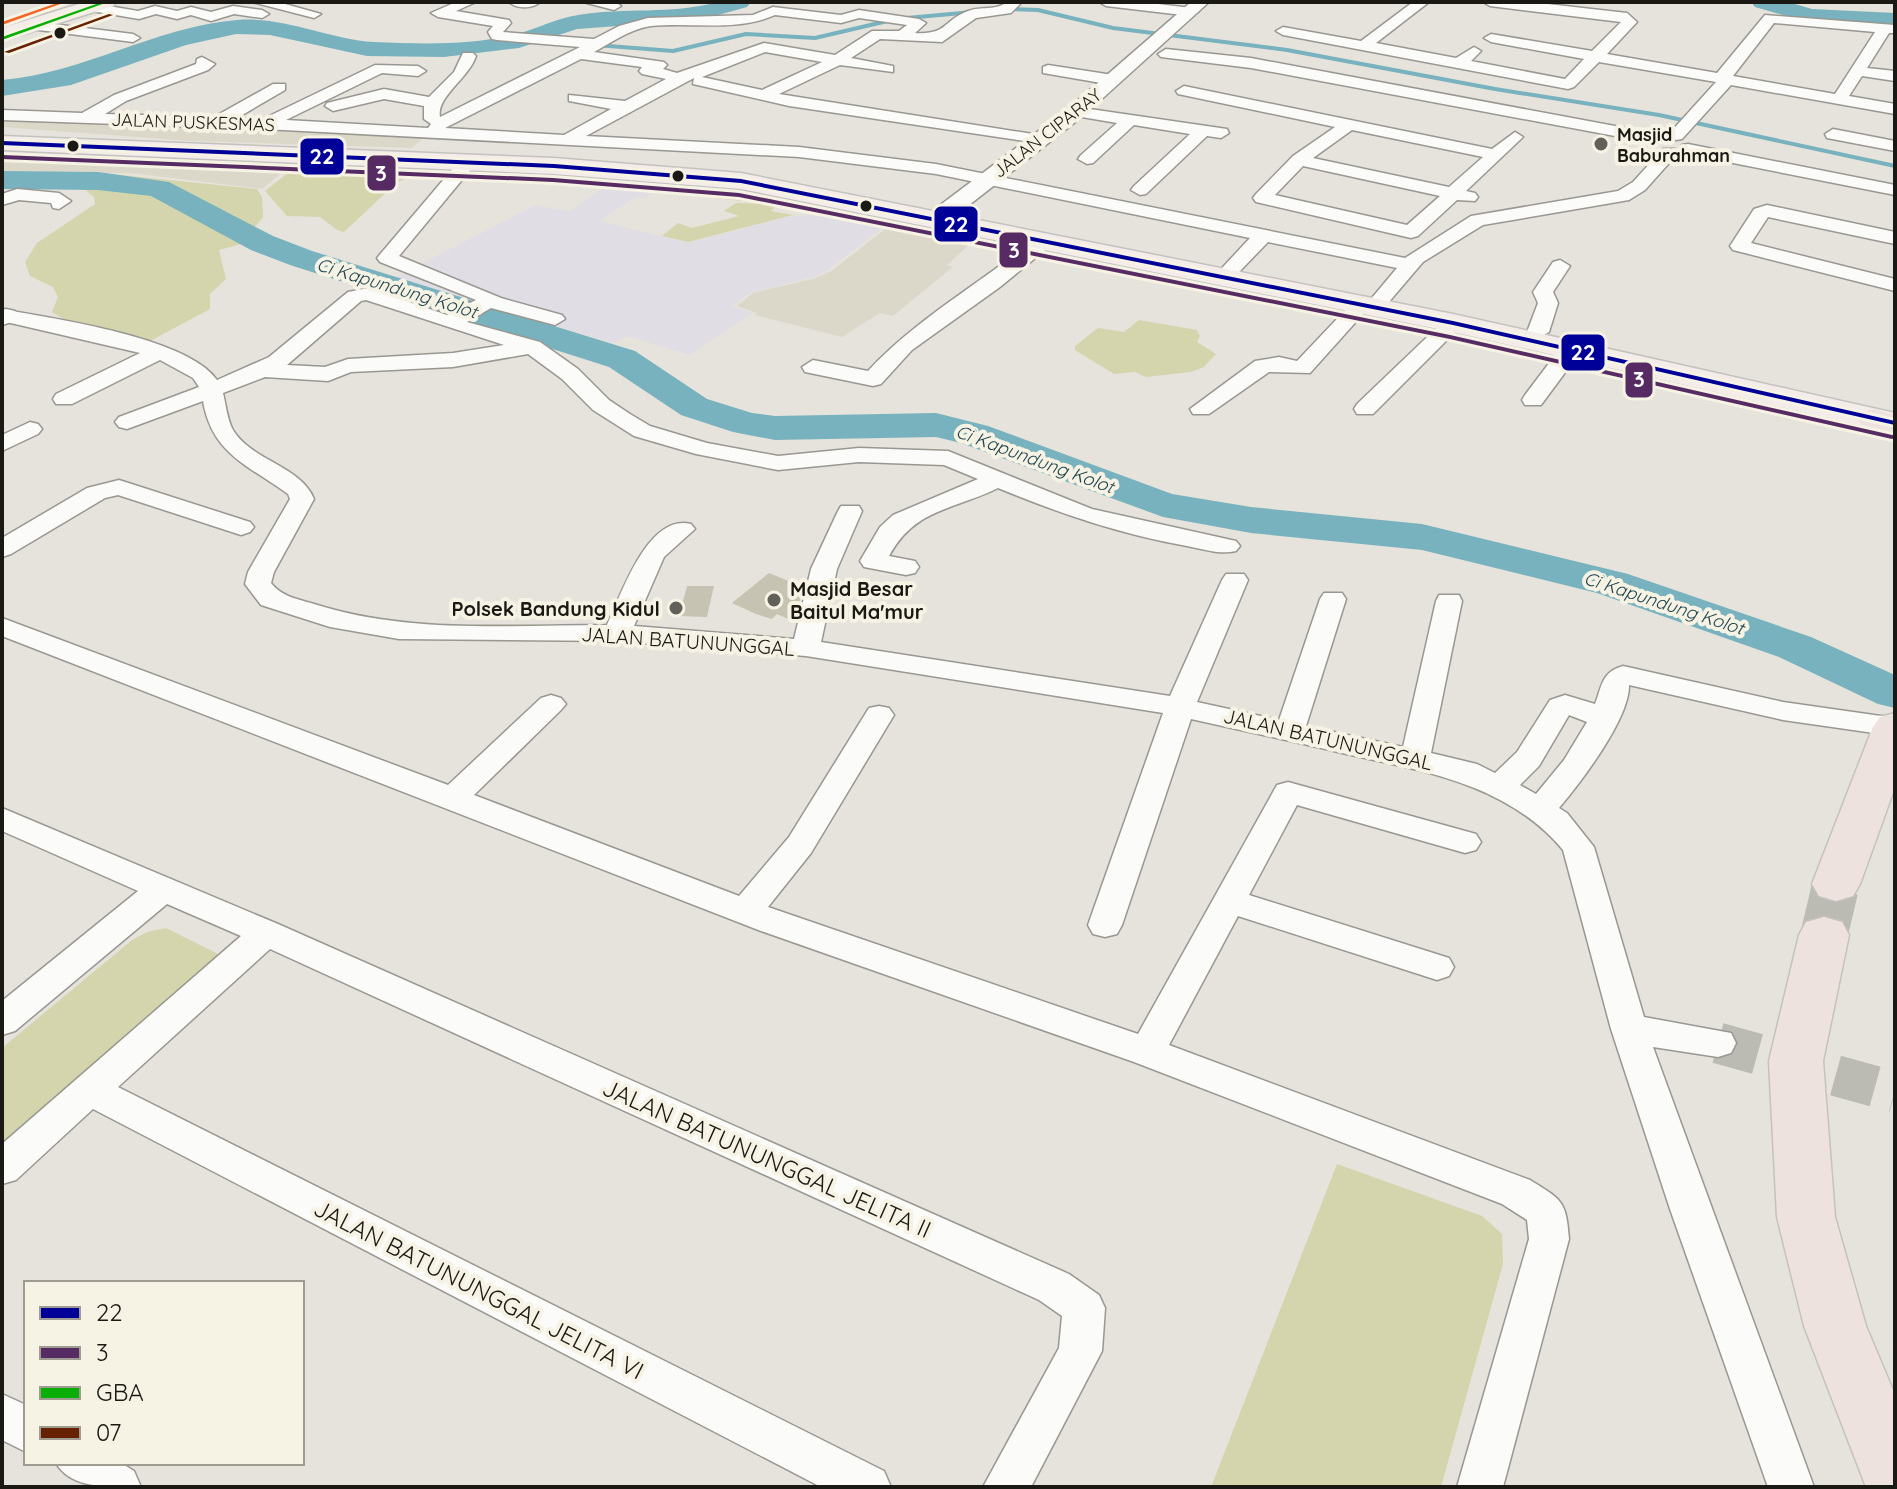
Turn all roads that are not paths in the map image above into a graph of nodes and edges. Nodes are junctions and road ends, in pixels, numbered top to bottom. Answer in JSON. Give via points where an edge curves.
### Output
{"nodes":[{"id":1,"x":469,"y":2,"type":"edge"},
{"id":2,"x":516,"y":2,"type":"edge"},
{"id":3,"x":533,"y":2,"type":"edge"},
{"id":4,"x":590,"y":2,"type":"edge"},
{"id":5,"x":1106,"y":2,"type":"edge"},
{"id":6,"x":1422,"y":2,"type":"edge"},
{"id":7,"x":1490,"y":2,"type":"edge"},
{"id":8,"x":98,"y":5,"type":"edge"},
{"id":9,"x":262,"y":5,"type":"edge"},
{"id":10,"x":614,"y":6,"type":"dead end"},
{"id":11,"x":1533,"y":6,"type":"junction"},
{"id":12,"x":1010,"y":7,"type":"edge"},
{"id":13,"x":1196,"y":7,"type":"edge"},
{"id":14,"x":314,"y":14,"type":"dead end"},
{"id":15,"x":139,"y":15,"type":"junction"},
{"id":16,"x":462,"y":18,"type":"junction"},
{"id":17,"x":166,"y":22,"type":"dead end"},
{"id":18,"x":32,"y":28,"type":"junction"},
{"id":19,"x":1890,"y":29,"type":"edge"},
{"id":20,"x":1283,"y":31,"type":"dead end"},
{"id":21,"x":451,"y":32,"type":"dead end"},
{"id":22,"x":1497,"y":34,"type":"junction"},
{"id":23,"x":902,"y":36,"type":"junction"},
{"id":24,"x":2,"y":37,"type":"edge"},
{"id":25,"x":133,"y":38,"type":"dead end"},
{"id":26,"x":1165,"y":41,"type":"junction"},
{"id":27,"x":1363,"y":46,"type":"junction"},
{"id":28,"x":591,"y":47,"type":"junction"},
{"id":29,"x":1601,"y":53,"type":"junction"},
{"id":30,"x":468,"y":56,"type":"dead end"},
{"id":31,"x":1394,"y":57,"type":"junction"},
{"id":32,"x":612,"y":58,"type":"junction"},
{"id":33,"x":836,"y":61,"type":"junction"},
{"id":34,"x":202,"y":62,"type":"dead end"},
{"id":35,"x":1459,"y":63,"type":"junction"},
{"id":36,"x":888,"y":69,"type":"dead end"},
{"id":37,"x":594,"y":70,"type":"dead end"},
{"id":38,"x":1048,"y":70,"type":"dead end"},
{"id":39,"x":1858,"y":71,"type":"junction"},
{"id":40,"x":421,"y":74,"type":"dead end"},
{"id":41,"x":1895,"y":76,"type":"edge"},
{"id":42,"x":680,"y":77,"type":"junction"},
{"id":43,"x":1720,"y":77,"type":"junction"},
{"id":44,"x":1369,"y":78,"type":"junction"},
{"id":45,"x":1113,"y":80,"type":"junction"},
{"id":46,"x":699,"y":81,"type":"dead end"},
{"id":47,"x":1568,"y":84,"type":"junction"},
{"id":48,"x":279,"y":87,"type":"dead end"},
{"id":49,"x":1184,"y":91,"type":"dead end"},
{"id":50,"x":764,"y":95,"type":"junction"},
{"id":51,"x":1556,"y":96,"type":"dead end"},
{"id":52,"x":575,"y":98,"type":"dead end"},
{"id":53,"x":1839,"y":100,"type":"junction"},
{"id":54,"x":431,"y":102,"type":"junction"},
{"id":55,"x":625,"y":106,"type":"junction"},
{"id":56,"x":1895,"y":109,"type":"edge"},
{"id":57,"x":869,"y":111,"type":"junction"},
{"id":58,"x":1076,"y":112,"type":"junction"},
{"id":59,"x":2,"y":115,"type":"edge"},
{"id":60,"x":87,"y":117,"type":"junction"},
{"id":61,"x":918,"y":119,"type":"junction"},
{"id":62,"x":1130,"y":120,"type":"junction"},
{"id":63,"x":217,"y":123,"type":"junction"},
{"id":64,"x":264,"y":124,"type":"junction"},
{"id":65,"x":1350,"y":124,"type":"junction"},
{"id":66,"x":291,"y":126,"type":"junction"},
{"id":67,"x":436,"y":128,"type":"junction"},
{"id":68,"x":2,"y":134,"type":"edge"},
{"id":69,"x":1833,"y":134,"type":"dead end"},
{"id":70,"x":1515,"y":137,"type":"dead end"},
{"id":71,"x":1657,"y":138,"type":"junction"},
{"id":72,"x":1039,"y":140,"type":"junction"},
{"id":73,"x":2,"y":143,"type":"edge"},
{"id":74,"x":1895,"y":146,"type":"edge"},
{"id":75,"x":413,"y":153,"type":"junction"},
{"id":76,"x":560,"y":154,"type":"junction"},
{"id":77,"x":821,"y":155,"type":"junction"},
{"id":78,"x":1496,"y":155,"type":"junction"},
{"id":79,"x":1087,"y":159,"type":"dead end"},
{"id":80,"x":519,"y":160,"type":"junction"},
{"id":81,"x":1299,"y":160,"type":"junction"},
{"id":82,"x":874,"y":161,"type":"junction"},
{"id":83,"x":467,"y":163,"type":"junction"},
{"id":84,"x":987,"y":179,"type":"junction"},
{"id":85,"x":1140,"y":190,"type":"dead end"},
{"id":86,"x":1895,"y":190,"type":"edge"},
{"id":87,"x":1453,"y":194,"type":"junction"},
{"id":88,"x":6,"y":198,"type":"edge"},
{"id":89,"x":59,"y":204,"type":"dead end"},
{"id":90,"x":1568,"y":204,"type":"junction"},
{"id":91,"x":947,"y":211,"type":"junction"},
{"id":92,"x":1494,"y":219,"type":"junction"},
{"id":93,"x":1264,"y":235,"type":"junction"},
{"id":94,"x":1895,"y":238,"type":"edge"},
{"id":95,"x":1043,"y":242,"type":"junction"},
{"id":96,"x":1409,"y":265,"type":"junction"},
{"id":97,"x":1560,"y":266,"type":"dead end"},
{"id":98,"x":1232,"y":268,"type":"junction"},
{"id":99,"x":1895,"y":285,"type":"edge"},
{"id":100,"x":1371,"y":302,"type":"junction"},
{"id":101,"x":471,"y":311,"type":"junction"},
{"id":102,"x":3,"y":316,"type":"edge"},
{"id":103,"x":555,"y":319,"type":"dead end"},
{"id":104,"x":1453,"y":323,"type":"junction"},
{"id":105,"x":1536,"y":337,"type":"junction"},
{"id":106,"x":524,"y":344,"type":"junction"},
{"id":107,"x":1570,"y":351,"type":"junction"},
{"id":108,"x":157,"y":353,"type":"junction"},
{"id":109,"x":813,"y":367,"type":"dead end"},
{"id":110,"x":263,"y":370,"type":"junction"},
{"id":111,"x":64,"y":399,"type":"dead end"},
{"id":112,"x":1533,"y":400,"type":"dead end"},
{"id":113,"x":1201,"y":409,"type":"dead end"},
{"id":114,"x":1365,"y":409,"type":"dead end"},
{"id":115,"x":217,"y":410,"type":"junction"},
{"id":116,"x":1890,"y":420,"type":"edge"},
{"id":117,"x":127,"y":422,"type":"dead end"},
{"id":118,"x":30,"y":429,"type":"dead end"},
{"id":119,"x":2,"y":444,"type":"edge"},
{"id":120,"x":998,"y":478,"type":"junction"},
{"id":121,"x":850,"y":511,"type":"dead end"},
{"id":122,"x":241,"y":527,"type":"dead end"},
{"id":123,"x":682,"y":529,"type":"dead end"},
{"id":124,"x":1227,"y":546,"type":"dead end"},
{"id":125,"x":2,"y":549,"type":"edge"},
{"id":126,"x":850,"y":558,"type":"junction"},
{"id":127,"x":906,"y":567,"type":"dead end"},
{"id":128,"x":1235,"y":580,"type":"dead end"},
{"id":129,"x":1333,"y":599,"type":"dead end"},
{"id":130,"x":1449,"y":601,"type":"dead end"},
{"id":131,"x":2,"y":626,"type":"edge"},
{"id":132,"x":617,"y":633,"type":"junction"},
{"id":133,"x":806,"y":648,"type":"junction"},
{"id":134,"x":551,"y":704,"type":"dead end"},
{"id":135,"x":1180,"y":707,"type":"junction"},
{"id":136,"x":879,"y":715,"type":"dead end"},
{"id":137,"x":1605,"y":718,"type":"junction"},
{"id":138,"x":1895,"y":727,"type":"edge"},
{"id":139,"x":1290,"y":730,"type":"junction"},
{"id":140,"x":1415,"y":759,"type":"junction"},
{"id":141,"x":1500,"y":786,"type":"junction"},
{"id":142,"x":453,"y":798,"type":"junction"},
{"id":143,"x":1540,"y":809,"type":"junction"},
{"id":144,"x":2,"y":819,"type":"edge"},
{"id":145,"x":1465,"y":842,"type":"dead end"},
{"id":146,"x":164,"y":888,"type":"junction"},
{"id":147,"x":1230,"y":901,"type":"junction"},
{"id":148,"x":746,"y":911,"type":"junction"},
{"id":149,"x":1105,"y":925,"type":"dead end"},
{"id":150,"x":266,"y":933,"type":"junction"},
{"id":151,"x":1437,"y":967,"type":"dead end"},
{"id":152,"x":2,"y":1021,"type":"edge"},
{"id":153,"x":1629,"y":1029,"type":"junction"},
{"id":154,"x":1718,"y":1043,"type":"tunnel mouth"},
{"id":155,"x":1147,"y":1052,"type":"junction"},
{"id":156,"x":90,"y":1090,"type":"junction"},
{"id":157,"x":2,"y":1168,"type":"edge"},
{"id":158,"x":2,"y":1415,"type":"edge"},
{"id":159,"x":24,"y":1429,"type":"edge"},
{"id":160,"x":82,"y":1465,"type":"edge"},
{"id":161,"x":1895,"y":1476,"type":"edge"},
{"id":162,"x":118,"y":1487,"type":"edge"},
{"id":163,"x":868,"y":1487,"type":"edge"},
{"id":164,"x":1006,"y":1487,"type":"edge"},
{"id":165,"x":1480,"y":1487,"type":"edge"},
{"id":166,"x":1791,"y":1487,"type":"edge"}],
"edges":[{"from":1,"to":16,"type":"street","via":[[438,13]]},
{"from":2,"to":3,"type":"street"},
{"from":4,"to":10,"type":"street"},
{"from":5,"to":13,"type":"street"},
{"from":6,"to":27,"type":"street"},
{"from":7,"to":11,"type":"street"},
{"from":8,"to":15,"type":"street"},
{"from":8,"to":18,"type":"main road"},
{"from":9,"to":14,"type":"street"},
{"from":9,"to":15,"type":"street","via":[[211,17],[155,10]]},
{"from":11,"to":22,"type":"street"},
{"from":11,"to":29,"type":"street","via":[[1629,19]]},
{"from":12,"to":23,"type":"street","via":[[972,14],[937,39]]},
{"from":13,"to":26,"type":"street"},
{"from":15,"to":17,"type":"street"},
{"from":16,"to":21,"type":"street"},
{"from":16,"to":28,"type":"street","via":[[504,23],[494,34]]},
{"from":18,"to":24,"type":"main road"},
{"from":18,"to":25,"type":"street"},
{"from":19,"to":39,"type":"street"},
{"from":19,"to":43,"type":"street","via":[[1770,18]]},
{"from":20,"to":27,"type":"street"},
{"from":22,"to":29,"type":"street"},
{"from":22,"to":35,"type":"street"},
{"from":23,"to":28,"type":"street","via":[[919,23],[773,11],[755,19],[648,22]]},
{"from":23,"to":33,"type":"street","via":[[877,34]]},
{"from":26,"to":44,"type":"street","via":[[1251,63]]},
{"from":26,"to":45,"type":"street","name":"JALAN CIPARAY"},
{"from":27,"to":31,"type":"street"},
{"from":28,"to":32,"type":"street"},
{"from":28,"to":67,"type":"street"},
{"from":29,"to":43,"type":"street"},
{"from":29,"to":47,"type":"street"},
{"from":30,"to":54,"type":"street","via":[[463,73]]},
{"from":31,"to":35,"type":"street"},
{"from":31,"to":44,"type":"street"},
{"from":32,"to":37,"type":"street"},
{"from":32,"to":42,"type":"street","via":[[659,65],[647,71]]},
{"from":33,"to":36,"type":"street"},
{"from":33,"to":42,"type":"street","via":[[762,48]]},
{"from":33,"to":50,"type":"street"},
{"from":34,"to":60,"type":"street","via":[[207,64],[120,98]]},
{"from":35,"to":47,"type":"street"},
{"from":38,"to":45,"type":"street"},
{"from":39,"to":41,"type":"street"},
{"from":39,"to":53,"type":"street"},
{"from":40,"to":64,"type":"street","via":[[383,68]]},
{"from":42,"to":55,"type":"street"},
{"from":43,"to":53,"type":"street"},
{"from":43,"to":71,"type":"street"},
{"from":44,"to":71,"type":"street"},
{"from":45,"to":58,"type":"street","name":"JALAN CIPARAY"},
{"from":46,"to":50,"type":"street"},
{"from":47,"to":51,"type":"street"},
{"from":48,"to":63,"type":"street"},
{"from":49,"to":65,"type":"street"},
{"from":50,"to":57,"type":"street"},
{"from":52,"to":55,"type":"street"},
{"from":53,"to":56,"type":"street"},
{"from":54,"to":66,"type":"street","via":[[384,94],[341,101]]},
{"from":54,"to":67,"type":"street"},
{"from":55,"to":76,"type":"street"},
{"from":57,"to":61,"type":"street"},
{"from":57,"to":77,"type":"street"},
{"from":58,"to":62,"type":"street"},
{"from":58,"to":72,"type":"street","name":"JALAN CIPARAY"},
{"from":59,"to":60,"type":"street","name":"JALAN PUSKESMAS"},
{"from":60,"to":63,"type":"street","name":"JALAN PUSKESMAS"},
{"from":61,"to":72,"type":"street"},
{"from":61,"to":82,"type":"street"},
{"from":62,"to":79,"type":"street"},
{"from":62,"to":85,"type":"street","via":[[1212,132]]},
{"from":63,"to":64,"type":"street","name":"JALAN PUSKESMAS"},
{"from":64,"to":66,"type":"street","name":"JALAN PUSKESMAS"},
{"from":65,"to":78,"type":"street"},
{"from":65,"to":81,"type":"street"},
{"from":66,"to":67,"type":"street","name":"JALAN PUSKESMAS"},
{"from":67,"to":75,"type":"street"},
{"from":67,"to":76,"type":"street","name":"JALAN PUSKESMAS"},
{"from":68,"to":75,"type":"main road"},
{"from":69,"to":74,"type":"street"},
{"from":70,"to":78,"type":"street"},
{"from":71,"to":86,"type":"street"},
{"from":71,"to":90,"type":"street","via":[[1599,190]]},
{"from":71,"to":90,"type":"street","via":[[1669,153],[1639,186],[1623,196]]},
{"from":72,"to":84,"type":"street","name":"JALAN CIPARAY"},
{"from":73,"to":83,"type":"main road"},
{"from":75,"to":80,"type":"main road"},
{"from":76,"to":77,"type":"street","name":"JALAN PUSKESMAS"},
{"from":76,"to":80,"type":"main road"},
{"from":76,"to":91,"type":"main road","via":[[807,181]]},
{"from":76,"to":95,"type":"main road","via":[[753,182]]},
{"from":77,"to":82,"type":"street","name":"JALAN PUSKESMAS"},
{"from":78,"to":87,"type":"street"},
{"from":80,"to":83,"type":"main road"},
{"from":81,"to":87,"type":"street"},
{"from":81,"to":87,"type":"street","via":[[1262,195],[1265,201],[1411,232]]},
{"from":82,"to":84,"type":"street","name":"JALAN PUSKESMAS"},
{"from":83,"to":101,"type":"street","via":[[387,260],[491,297]]},
{"from":84,"to":91,"type":"street","name":"JALAN CIPARAY"},
{"from":84,"to":93,"type":"street","name":"JALAN PUSKESMAS"},
{"from":87,"to":92,"type":"street"},
{"from":88,"to":89,"type":"street","via":[[59,198]]},
{"from":90,"to":92,"type":"street"},
{"from":91,"to":98,"type":"main road"},
{"from":92,"to":96,"type":"street","via":[[1439,241]]},
{"from":93,"to":96,"type":"street","name":"JALAN PUSKESMAS"},
{"from":93,"to":98,"type":"street"},
{"from":94,"to":99,"type":"street","via":[[1767,211],[1740,246]]},
{"from":95,"to":100,"type":"main road"},
{"from":95,"to":109,"type":"street","via":[[904,345],[870,379]]},
{"from":96,"to":100,"type":"street"},
{"from":97,"to":105,"type":"street","via":[[1543,292],[1548,303]]},
{"from":98,"to":100,"type":"main road"},
{"from":100,"to":104,"type":"main road"},
{"from":100,"to":105,"type":"main road"},
{"from":100,"to":113,"type":"street","via":[[1302,368],[1263,366]]},
{"from":101,"to":103,"type":"street"},
{"from":101,"to":106,"type":"street"},
{"from":101,"to":110,"type":"street","via":[[360,294]]},
{"from":102,"to":108,"type":"street","name":"JALAN BATUNUNGGAL"},
{"from":104,"to":105,"type":"main road"},
{"from":104,"to":114,"type":"street"},
{"from":105,"to":107,"type":"main road"},
{"from":105,"to":116,"type":"main road"},
{"from":106,"to":110,"type":"street","via":[[453,360],[348,366],[328,374]]},
{"from":106,"to":120,"type":"street","via":[[632,425],[704,449],[778,463],[859,455],[948,458]]},
{"from":107,"to":112,"type":"street"},
{"from":107,"to":116,"type":"main road"},
{"from":108,"to":111,"type":"street"},
{"from":108,"to":115,"type":"street","name":"JALAN BATUNUNGGAL","via":[[193,366]]},
{"from":110,"to":115,"type":"street"},
{"from":115,"to":117,"type":"street"},
{"from":115,"to":132,"type":"street","name":"JALAN BATUNUNGGAL","via":[[241,450],[299,491],[302,499],[261,572],[258,584],[270,599],[340,621],[399,631]]},
{"from":118,"to":119,"type":"street"},
{"from":120,"to":124,"type":"street","via":[[1083,514]]},
{"from":120,"to":126,"type":"street","via":[[909,515]]},
{"from":121,"to":126,"type":"street"},
{"from":122,"to":125,"type":"street","via":[[119,487],[96,493]]},
{"from":123,"to":132,"type":"street","via":[[653,553]]},
{"from":126,"to":127,"type":"street"},
{"from":126,"to":133,"type":"street"},
{"from":128,"to":135,"type":"street"},
{"from":129,"to":139,"type":"street"},
{"from":130,"to":140,"type":"street"},
{"from":131,"to":142,"type":"street"},
{"from":132,"to":133,"type":"street","name":"JALAN BATUNUNGGAL"},
{"from":133,"to":135,"type":"street","name":"JALAN BATUNUNGGAL"},
{"from":134,"to":142,"type":"street"},
{"from":135,"to":139,"type":"street","name":"JALAN BATUNUNGGAL"},
{"from":135,"to":149,"type":"street"},
{"from":136,"to":148,"type":"street","via":[[800,845]]},
{"from":137,"to":138,"type":"street","via":[[1614,684],[1623,675],[1783,711]]},
{"from":137,"to":141,"type":"street","via":[[1560,706],[1528,759]]},
{"from":137,"to":143,"type":"street","via":[[1573,772]]},
{"from":138,"to":161,"type":"highway","via":[[1830,909],[1796,1061],[1806,1217],[1835,1326]]},
{"from":139,"to":140,"type":"street","name":"JALAN BATUNUNGGAL"},
{"from":140,"to":141,"type":"street","name":"JALAN BATUNUNGGAL","via":[[1466,771]]},
{"from":141,"to":143,"type":"street","name":"JALAN BATUNUNGGAL"},
{"from":142,"to":148,"type":"street"},
{"from":143,"to":153,"type":"street","name":"JALAN BATUNUNGGAL","via":[[1578,847]]},
{"from":144,"to":146,"type":"street"},
{"from":145,"to":147,"type":"street","via":[[1288,792]]},
{"from":146,"to":150,"type":"street"},
{"from":146,"to":152,"type":"street"},
{"from":147,"to":151,"type":"street"},
{"from":147,"to":155,"type":"street"},
{"from":148,"to":155,"type":"street"},
{"from":150,"to":156,"type":"street"},
{"from":150,"to":164,"type":"street","name":"JALAN BATUNUNGGAL JELITA II","via":[[1054,1287],[1084,1308],[1080,1351]]},
{"from":153,"to":154,"type":"street"},
{"from":153,"to":166,"type":"street","name":"JALAN BATUNUNGGAL"},
{"from":155,"to":165,"type":"street","via":[[1516,1192],[1547,1211],[1549,1239]]},
{"from":156,"to":157,"type":"street"},
{"from":156,"to":163,"type":"street","name":"JALAN BATUNUNGGAL JELITA VI"},
{"from":158,"to":159,"type":"street"},
{"from":160,"to":162,"type":"street"}]}
